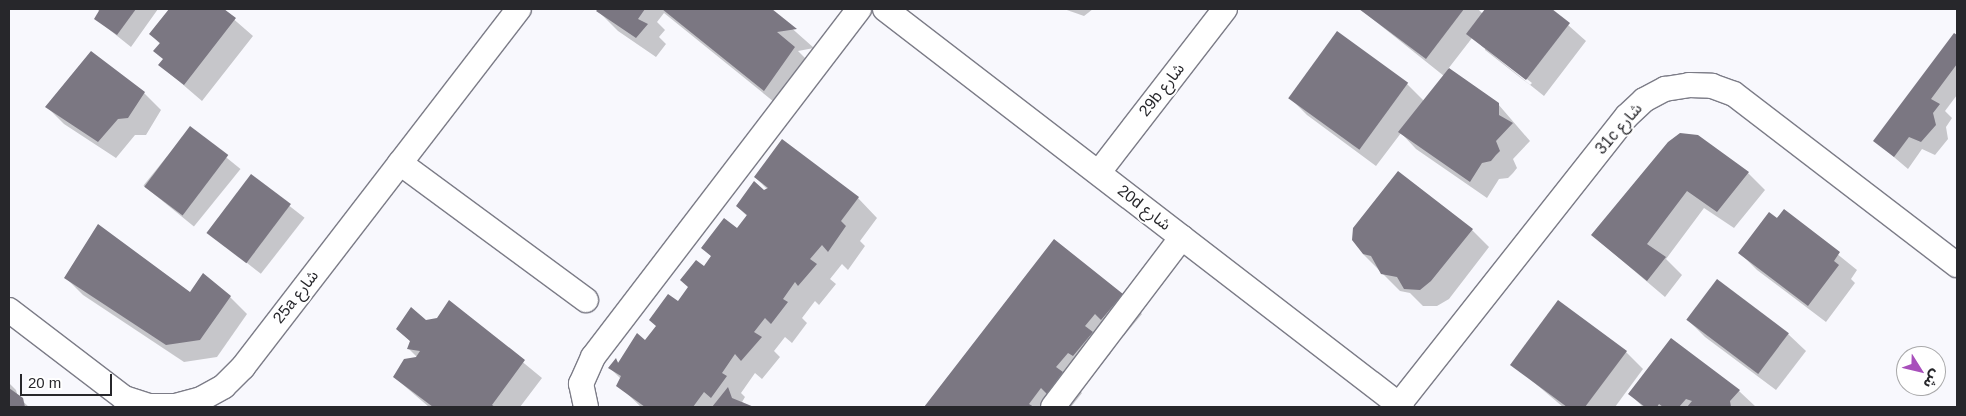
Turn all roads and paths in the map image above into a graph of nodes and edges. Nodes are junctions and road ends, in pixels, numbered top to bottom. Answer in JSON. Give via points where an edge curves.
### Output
{"nodes":[{"id":1,"x":520,"y":9,"type":"edge"},
{"id":2,"x":859,"y":9,"type":"edge"},
{"id":3,"x":885,"y":9,"type":"edge"},
{"id":4,"x":1225,"y":9,"type":"edge"},
{"id":5,"x":400,"y":163,"type":"junction"},
{"id":6,"x":1098,"y":172,"type":"junction"},
{"id":7,"x":1182,"y":237,"type":"junction"},
{"id":8,"x":1957,"y":265,"type":"edge"},
{"id":9,"x":586,"y":300,"type":"dead end"},
{"id":10,"x":9,"y":310,"type":"edge"},
{"id":11,"x":1400,"y":406,"type":"edge"},
{"id":12,"x":586,"y":407,"type":"edge"},
{"id":13,"x":1053,"y":407,"type":"edge"}],
"edges":[{"from":1,"to":5,"type":"street","name":"25a شارع"},
{"from":2,"to":12,"type":"street","via":[[592,357],[582,384]]},
{"from":3,"to":6,"type":"street","name":"20d شارع"},
{"from":4,"to":6,"type":"street","name":"29b شارع"},
{"from":5,"to":9,"type":"street"},
{"from":5,"to":10,"type":"street","name":"25a شارع","via":[[242,367],[224,386],[201,400],[175,406],[149,406],[124,398],[101,384]]},
{"from":6,"to":7,"type":"street","name":"20d شارع"},
{"from":7,"to":11,"type":"street","name":"20d شارع"},
{"from":7,"to":13,"type":"street"},
{"from":8,"to":11,"type":"street","name":"31c شارع","via":[[1734,94],[1712,86],[1665,89],[1644,100],[1627,116]]}]}
